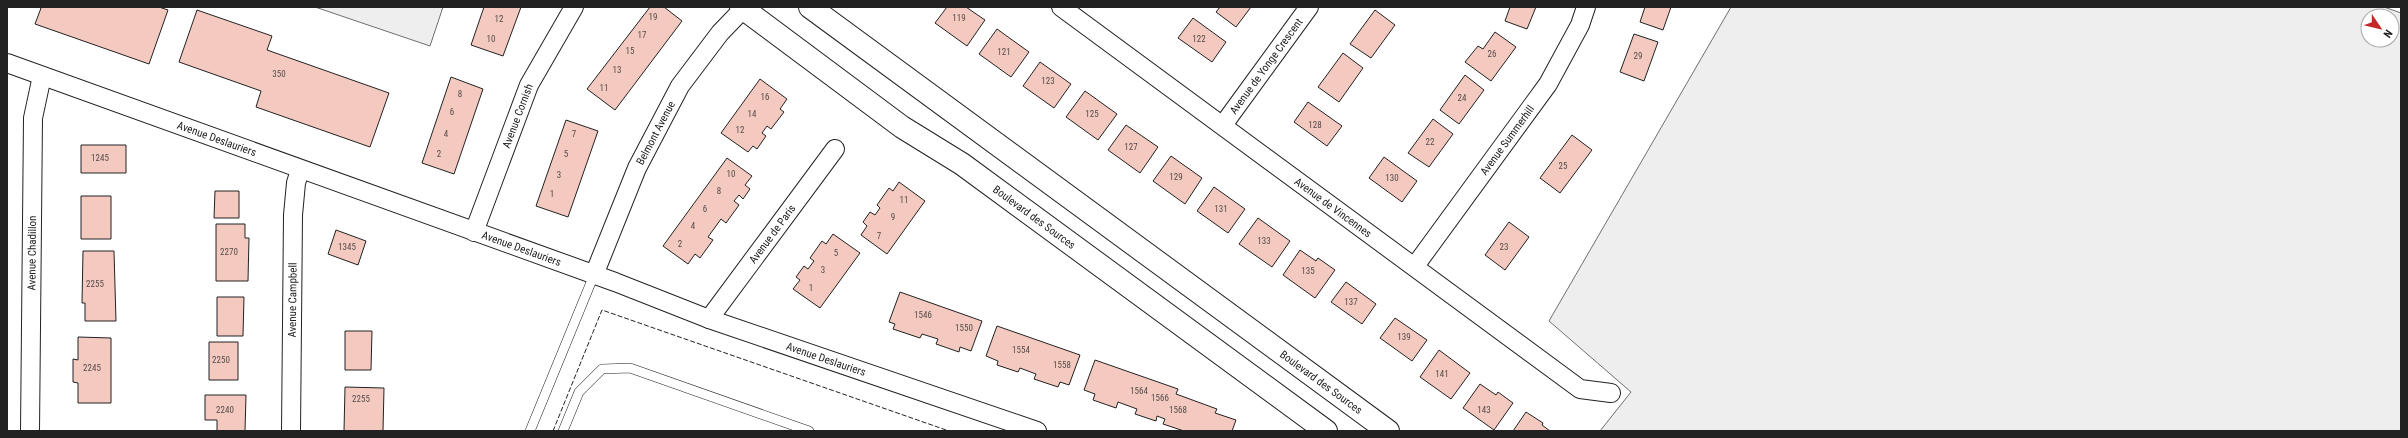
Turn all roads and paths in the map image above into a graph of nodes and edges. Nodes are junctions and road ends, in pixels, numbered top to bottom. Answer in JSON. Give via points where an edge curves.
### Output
{"nodes":[{"id":1,"x":574,"y":7,"type":"edge"},
{"id":2,"x":810,"y":7,"type":"edge"},
{"id":3,"x":1061,"y":7,"type":"edge"},
{"id":4,"x":1309,"y":7,"type":"edge"},
{"id":5,"x":1586,"y":7,"type":"edge"},
{"id":6,"x":743,"y":8,"type":"edge"},
{"id":7,"x":7,"y":63,"type":"edge"},
{"id":8,"x":42,"y":76,"type":"junction"},
{"id":9,"x":1223,"y":125,"type":"junction"},
{"id":10,"x":835,"y":149,"type":"dead end"},
{"id":11,"x":300,"y":170,"type":"junction"},
{"id":12,"x":474,"y":232,"type":"junction"},
{"id":13,"x":1415,"y":266,"type":"junction"},
{"id":14,"x":594,"y":275,"type":"junction"},
{"id":15,"x":710,"y":319,"type":"junction"},
{"id":16,"x":1611,"y":393,"type":"dead end"},
{"id":17,"x":30,"y":431,"type":"edge"},
{"id":18,"x":291,"y":431,"type":"edge"},
{"id":19,"x":530,"y":431,"type":"edge"},
{"id":20,"x":563,"y":431,"type":"edge"},
{"id":21,"x":809,"y":431,"type":"edge"},
{"id":22,"x":1037,"y":431,"type":"edge"},
{"id":23,"x":1326,"y":431,"type":"edge"},
{"id":24,"x":1388,"y":431,"type":"edge"}],
"edges":[{"from":1,"to":12,"type":"street","name":"Avenue Cornish","via":[[529,85]]},
{"from":2,"to":24,"type":"main road","name":"Boulevard des Sources"},
{"from":3,"to":9,"type":"street","name":"Avenue de Vincennes"},
{"from":4,"to":9,"type":"street","name":"Avenue de Yonge Crescent"},
{"from":5,"to":13,"type":"street","name":"Avenue Summerhill","via":[[1580,25],[1548,84]]},
{"from":6,"to":14,"type":"street","name":"Belmont Avenue","via":[[720,33],[680,86],[637,168]]},
{"from":6,"to":23,"type":"main road","name":"Boulevard des Sources","via":[[902,127],[962,164]]},
{"from":7,"to":8,"type":"street","name":"Avenue Deslauriers"},
{"from":8,"to":11,"type":"street","name":"Avenue Deslauriers"},
{"from":8,"to":17,"type":"street","name":"Avenue Chadillon","via":[[33,118]]},
{"from":9,"to":13,"type":"street","name":"Avenue de Vincennes"},
{"from":10,"to":15,"type":"street","name":"Avenue de Paris"},
{"from":11,"to":12,"type":"street","name":"Avenue Deslauriers"},
{"from":11,"to":18,"type":"street","name":"Avenue Campbell","via":[[293,215]]},
{"from":12,"to":14,"type":"street","name":"Avenue Deslauriers"},
{"from":13,"to":16,"type":"street","name":"Avenue de Vincennes","via":[[1580,389]]},
{"from":14,"to":15,"type":"street","name":"Avenue Deslauriers"},
{"from":14,"to":19,"type":"lane"},
{"from":15,"to":22,"type":"street","name":"Avenue Deslauriers"},
{"from":20,"to":21,"type":"lane","via":[[579,392],[602,369],[630,368]]}]}
